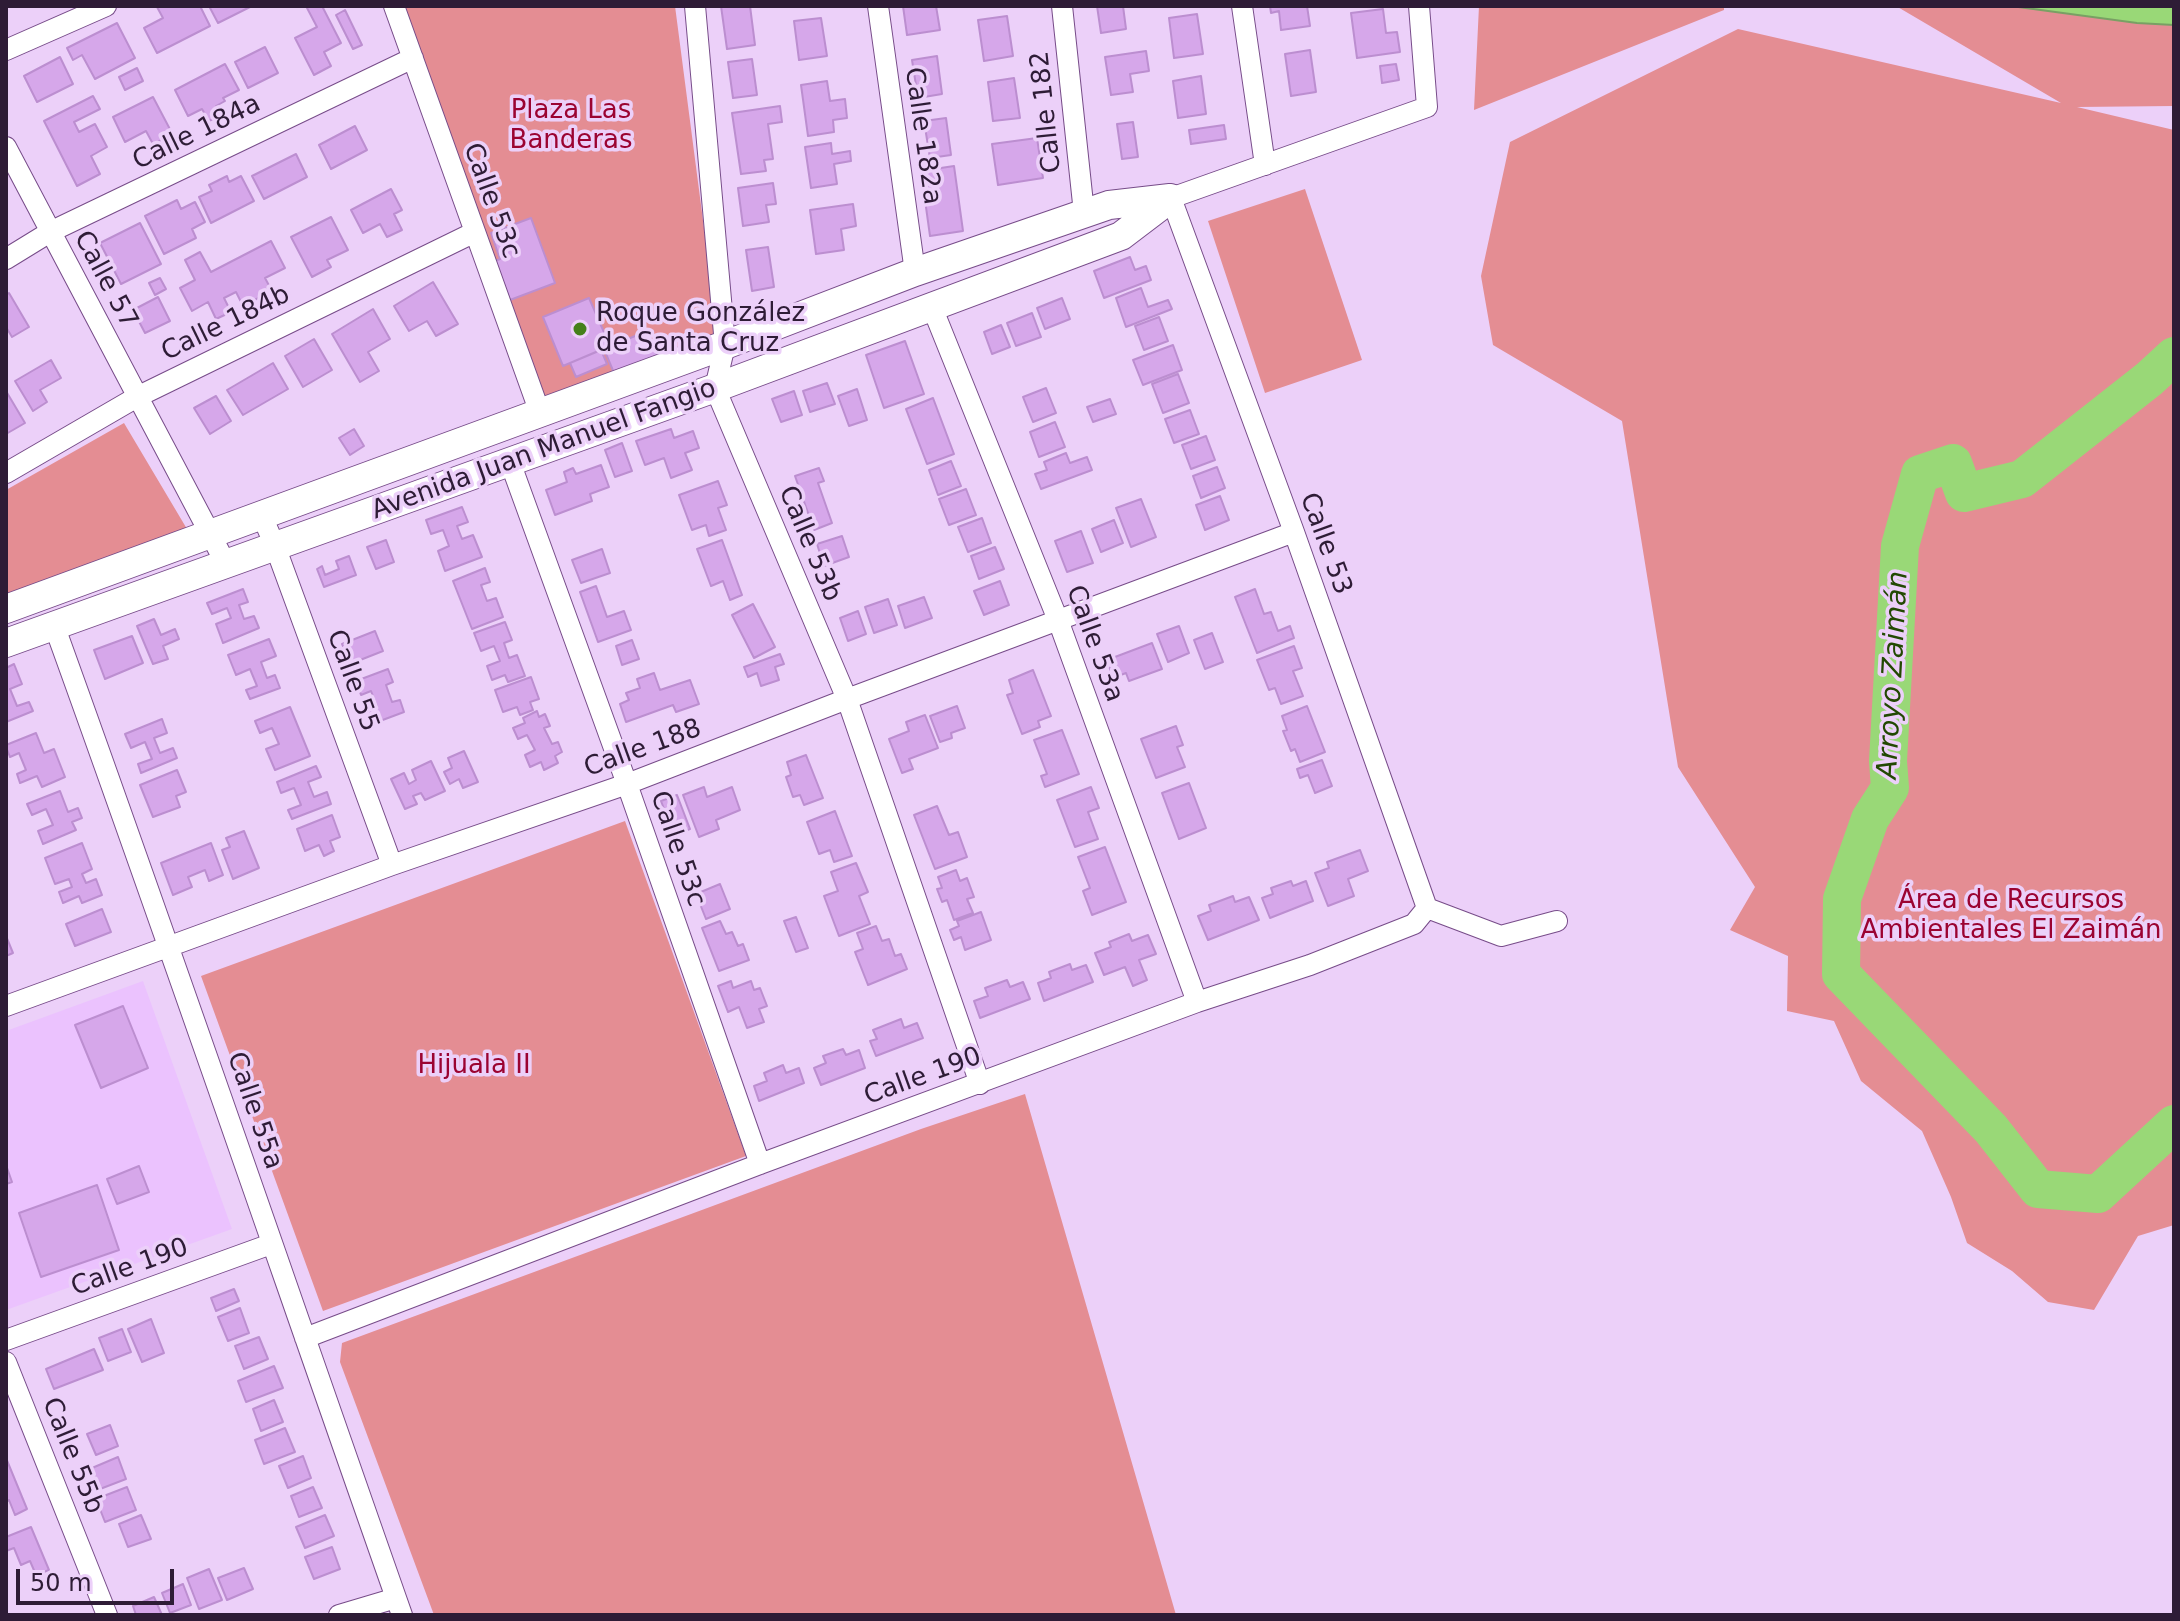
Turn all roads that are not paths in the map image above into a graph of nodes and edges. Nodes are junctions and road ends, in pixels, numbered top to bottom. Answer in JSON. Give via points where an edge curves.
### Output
{"nodes":[{"id":1,"x":106,"y":6,"type":"edge"},
{"id":2,"x":394,"y":6,"type":"edge"},
{"id":3,"x":695,"y":6,"type":"edge"},
{"id":4,"x":878,"y":6,"type":"edge"},
{"id":5,"x":1062,"y":6,"type":"edge"},
{"id":6,"x":1242,"y":6,"type":"edge"},
{"id":7,"x":1419,"y":6,"type":"edge"},
{"id":8,"x":6,"y":50,"type":"edge"},
{"id":9,"x":413,"y":58,"type":"junction"},
{"id":10,"x":6,"y":147,"type":"edge"},
{"id":11,"x":1265,"y":165,"type":"junction"},
{"id":12,"x":1171,"y":198,"type":"junction"},
{"id":13,"x":1084,"y":213,"type":"junction"},
{"id":14,"x":50,"y":232,"type":"junction"},
{"id":15,"x":475,"y":232,"type":"junction"},
{"id":16,"x":6,"y":259,"type":"edge"},
{"id":17,"x":915,"y":272,"type":"junction"},
{"id":18,"x":932,"y":307,"type":"junction"},
{"id":19,"x":725,"y":345,"type":"junction"},
{"id":20,"x":715,"y":388,"type":"junction"},
{"id":21,"x":137,"y":397,"type":"junction"},
{"id":22,"x":540,"y":413,"type":"junction"},
{"id":23,"x":510,"y":462,"type":"junction"},
{"id":24,"x":6,"y":473,"type":"edge"},
{"id":25,"x":262,"y":516,"type":"junction"},
{"id":26,"x":1294,"y":532,"type":"junction"},
{"id":27,"x":210,"y":535,"type":"junction"},
{"id":28,"x":275,"y":546,"type":"junction"},
{"id":29,"x":226,"y":564,"type":"junction"},
{"id":30,"x":6,"y":609,"type":"edge"},
{"id":31,"x":1058,"y":620,"type":"junction"},
{"id":32,"x":54,"y":625,"type":"junction"},
{"id":33,"x":6,"y":643,"type":"edge"},
{"id":34,"x":847,"y":699,"type":"junction"},
{"id":35,"x":627,"y":784,"type":"junction"},
{"id":36,"x":392,"y":865,"type":"junction"},
{"id":37,"x":1427,"y":908,"type":"junction"},
{"id":38,"x":1557,"y":921,"type":"dead end"},
{"id":39,"x":170,"y":946,"type":"junction"},
{"id":40,"x":1197,"y":1002,"type":"junction"},
{"id":41,"x":6,"y":1006,"type":"edge"},
{"id":42,"x":980,"y":1084,"type":"junction"},
{"id":43,"x":760,"y":1164,"type":"junction"},
{"id":44,"x":271,"y":1244,"type":"junction"},
{"id":45,"x":305,"y":1338,"type":"junction"},
{"id":46,"x":6,"y":1340,"type":"edge"},
{"id":47,"x":6,"y":1362,"type":"edge"},
{"id":48,"x":399,"y":1606,"type":"edge"},
{"id":49,"x":107,"y":1615,"type":"edge"},
{"id":50,"x":339,"y":1615,"type":"edge"}],
"edges":[{"from":1,"to":8,"type":"street"},
{"from":2,"to":9,"type":"street","name":"Calle 53c"},
{"from":3,"to":19,"type":"street"},
{"from":4,"to":17,"type":"street","name":"Calle 182a"},
{"from":5,"to":13,"type":"street","name":"Calle 182"},
{"from":6,"to":11,"type":"street"},
{"from":7,"to":11,"type":"street","via":[[1427,107]]},
{"from":9,"to":14,"type":"street","name":"Calle 184a"},
{"from":9,"to":15,"type":"street","name":"Calle 53c"},
{"from":10,"to":14,"type":"street","name":"Calle 57"},
{"from":11,"to":12,"type":"street"},
{"from":12,"to":13,"type":"main road","name":"Avenida Juan Manuel Fangio"},
{"from":12,"to":18,"type":"main road","name":"Avenida Juan Manuel Fangio","via":[[1121,236]]},
{"from":12,"to":26,"type":"street","name":"Calle 53"},
{"from":13,"to":17,"type":"main road","name":"Avenida Juan Manuel Fangio"},
{"from":14,"to":16,"type":"street","name":"Calle 184a"},
{"from":14,"to":21,"type":"street","name":"Calle 57"},
{"from":15,"to":21,"type":"street","name":"Calle 184b"},
{"from":15,"to":22,"type":"street","name":"Calle 53c"},
{"from":17,"to":19,"type":"main road","name":"Avenida Juan Manuel Fangio"},
{"from":18,"to":20,"type":"main road","name":"Avenida Juan Manuel Fangio"},
{"from":18,"to":31,"type":"street","name":"Calle 53a"},
{"from":19,"to":20,"type":"street"},
{"from":19,"to":22,"type":"main road","name":"Avenida Juan Manuel Fangio"},
{"from":20,"to":23,"type":"main road","name":"Avenida Juan Manuel Fangio"},
{"from":20,"to":34,"type":"street","name":"Calle 53b"},
{"from":21,"to":24,"type":"street","name":"Calle 184b"},
{"from":21,"to":27,"type":"street","name":"Calle 57"},
{"from":22,"to":25,"type":"main road","name":"Avenida Juan Manuel Fangio"},
{"from":23,"to":28,"type":"main road","name":"Avenida Juan Manuel Fangio"},
{"from":23,"to":35,"type":"street","name":"Calle 53c"},
{"from":25,"to":27,"type":"main road","name":"Avenida Juan Manuel Fangio"},
{"from":25,"to":28,"type":"street","name":"Calle 55"},
{"from":26,"to":31,"type":"street","name":"Calle 188"},
{"from":26,"to":37,"type":"street","name":"Calle 53"},
{"from":27,"to":29,"type":"street","name":"Calle 57"},
{"from":27,"to":30,"type":"main road","name":"Avenida Juan Manuel Fangio"},
{"from":28,"to":29,"type":"main road","name":"Avenida Juan Manuel Fangio"},
{"from":28,"to":36,"type":"street","name":"Calle 55"},
{"from":29,"to":32,"type":"main road","name":"Avenida Juan Manuel Fangio"},
{"from":31,"to":34,"type":"street","name":"Calle 188"},
{"from":31,"to":40,"type":"street","name":"Calle 53a"},
{"from":32,"to":33,"type":"main road","name":"Avenida Juan Manuel Fangio"},
{"from":32,"to":39,"type":"street","name":"Calle 55a"},
{"from":34,"to":35,"type":"street","name":"Calle 188"},
{"from":34,"to":42,"type":"street","name":"Calle 53b"},
{"from":35,"to":36,"type":"street","name":"Calle 188"},
{"from":35,"to":43,"type":"street","name":"Calle 53c"},
{"from":36,"to":39,"type":"street","name":"Calle 188"},
{"from":37,"to":38,"type":"street","via":[[1501,936]]},
{"from":37,"to":40,"type":"street","name":"Calle 190","via":[[1414,924]]},
{"from":39,"to":41,"type":"street","name":"Calle 188"},
{"from":39,"to":44,"type":"street","name":"Calle 55a"},
{"from":40,"to":42,"type":"street","name":"Calle 190"},
{"from":42,"to":43,"type":"street","name":"Calle 190"},
{"from":43,"to":45,"type":"street","name":"Calle 190"},
{"from":44,"to":45,"type":"street","name":"Calle 55a"},
{"from":44,"to":46,"type":"street","name":"Calle 190"},
{"from":45,"to":48,"type":"street","name":"Calle 55a"},
{"from":47,"to":49,"type":"street","name":"Calle 55b"},
{"from":48,"to":50,"type":"street"}]}
